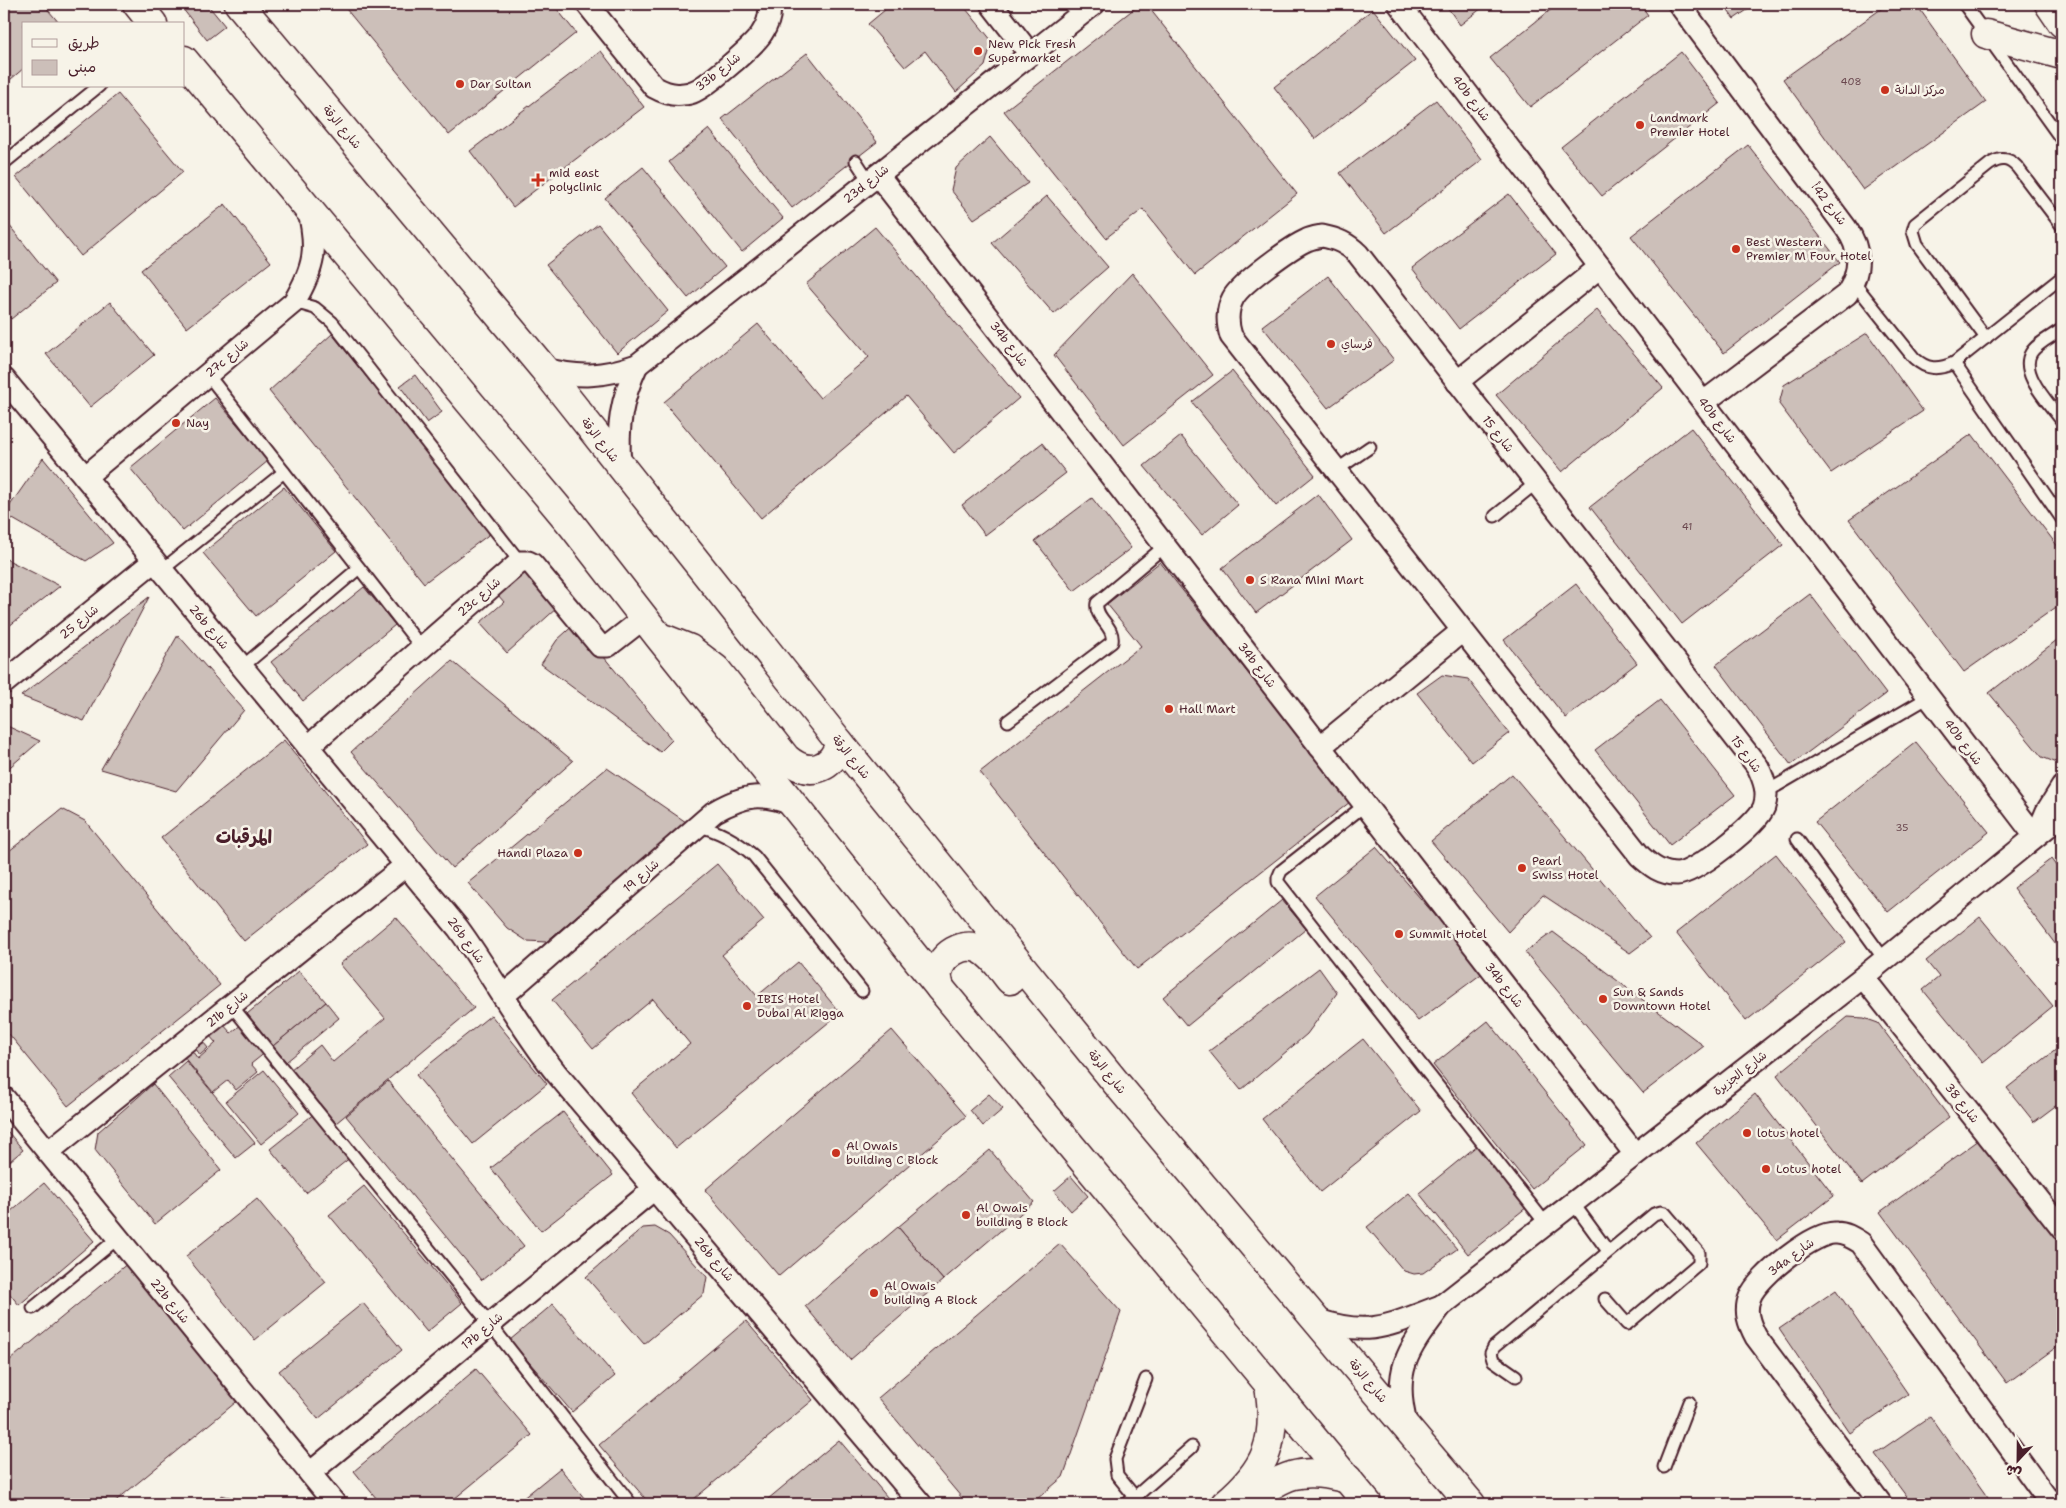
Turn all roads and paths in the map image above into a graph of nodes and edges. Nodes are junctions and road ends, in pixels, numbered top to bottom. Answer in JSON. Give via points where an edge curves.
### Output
{"nodes":[{"id":1,"x":137,"y":4,"type":"edge"},
{"id":2,"x":240,"y":4,"type":"edge"},
{"id":3,"x":587,"y":4,"type":"edge"},
{"id":4,"x":769,"y":4,"type":"edge"},
{"id":5,"x":991,"y":4,"type":"edge"},
{"id":6,"x":1094,"y":4,"type":"edge"},
{"id":7,"x":1399,"y":4,"type":"edge"},
{"id":8,"x":1679,"y":4,"type":"edge"},
{"id":9,"x":1964,"y":4,"type":"edge"},
{"id":10,"x":2049,"y":4,"type":"edge"},
{"id":11,"x":151,"y":22,"type":"edge"},
{"id":12,"x":2062,"y":23,"type":"edge"},
{"id":13,"x":1986,"y":34,"type":"junction"},
{"id":14,"x":1030,"y":54,"type":"junction"},
{"id":15,"x":2062,"y":55,"type":"edge"},
{"id":16,"x":185,"y":61,"type":"edge"},
{"id":17,"x":97,"y":88,"type":"edge"},
{"id":18,"x":2062,"y":140,"type":"edge"},
{"id":19,"x":856,"y":161,"type":"dead end"},
{"id":20,"x":4,"y":163,"type":"edge"},
{"id":21,"x":874,"y":178,"type":"junction"},
{"id":22,"x":308,"y":208,"type":"junction"},
{"id":23,"x":2062,"y":226,"type":"edge"},
{"id":24,"x":1600,"y":267,"type":"junction"},
{"id":25,"x":2062,"y":277,"type":"edge"},
{"id":26,"x":1854,"y":283,"type":"junction"},
{"id":27,"x":294,"y":302,"type":"junction"},
{"id":28,"x":2062,"y":329,"type":"edge"},
{"id":29,"x":1986,"y":338,"type":"junction"},
{"id":30,"x":1954,"y":363,"type":"junction"},
{"id":31,"x":637,"y":365,"type":"junction"},
{"id":32,"x":544,"y":369,"type":"junction"},
{"id":33,"x":208,"y":375,"type":"junction"},
{"id":34,"x":4,"y":380,"type":"edge"},
{"id":35,"x":1457,"y":382,"type":"junction"},
{"id":36,"x":1704,"y":402,"type":"junction"},
{"id":37,"x":2062,"y":421,"type":"edge"},
{"id":38,"x":1370,"y":447,"type":"dead end"},
{"id":39,"x":620,"y":465,"type":"junction"},
{"id":40,"x":1335,"y":471,"type":"junction"},
{"id":41,"x":284,"y":472,"type":"junction"},
{"id":42,"x":85,"y":477,"type":"junction"},
{"id":43,"x":1536,"y":483,"type":"junction"},
{"id":44,"x":1495,"y":516,"type":"dead end"},
{"id":45,"x":2062,"y":518,"type":"edge"},
{"id":46,"x":1165,"y":546,"type":"junction"},
{"id":47,"x":520,"y":562,"type":"junction"},
{"id":48,"x":158,"y":566,"type":"junction"},
{"id":49,"x":359,"y":568,"type":"junction"},
{"id":50,"x":652,"y":627,"type":"junction"},
{"id":51,"x":1462,"y":631,"type":"junction"},
{"id":52,"x":422,"y":648,"type":"junction"},
{"id":53,"x":242,"y":668,"type":"junction"},
{"id":54,"x":4,"y":683,"type":"edge"},
{"id":55,"x":1929,"y":696,"type":"junction"},
{"id":56,"x":1008,"y":722,"type":"dead end"},
{"id":57,"x":840,"y":743,"type":"junction"},
{"id":58,"x":308,"y":747,"type":"junction"},
{"id":59,"x":1320,"y":747,"type":"junction"},
{"id":60,"x":2062,"y":787,"type":"edge"},
{"id":61,"x":1766,"y":792,"type":"junction"},
{"id":62,"x":796,"y":806,"type":"junction"},
{"id":63,"x":1366,"y":806,"type":"junction"},
{"id":64,"x":2062,"y":815,"type":"edge"},
{"id":65,"x":698,"y":826,"type":"junction"},
{"id":66,"x":2035,"y":836,"type":"junction"},
{"id":67,"x":1797,"y":839,"type":"dead end"},
{"id":68,"x":406,"y":865,"type":"junction"},
{"id":69,"x":1884,"y":959,"type":"junction"},
{"id":70,"x":1862,"y":977,"type":"junction"},
{"id":71,"x":940,"y":988,"type":"junction"},
{"id":72,"x":862,"y":991,"type":"dead end"},
{"id":73,"x":503,"y":996,"type":"junction"},
{"id":74,"x":231,"y":1005,"type":"junction"},
{"id":75,"x":1117,"y":1084,"type":"junction"},
{"id":76,"x":4,"y":1098,"type":"edge"},
{"id":77,"x":48,"y":1152,"type":"junction"},
{"id":78,"x":1635,"y":1154,"type":"junction"},
{"id":79,"x":654,"y":1189,"type":"junction"},
{"id":80,"x":1573,"y":1203,"type":"junction"},
{"id":81,"x":1546,"y":1224,"type":"junction"},
{"id":82,"x":2062,"y":1229,"type":"edge"},
{"id":83,"x":118,"y":1238,"type":"junction"},
{"id":84,"x":1608,"y":1251,"type":"junction"},
{"id":85,"x":1605,"y":1300,"type":"dead end"},
{"id":86,"x":1441,"y":1306,"type":"junction"},
{"id":87,"x":33,"y":1308,"type":"dead end"},
{"id":88,"x":1318,"y":1320,"type":"junction"},
{"id":89,"x":490,"y":1324,"type":"junction"},
{"id":90,"x":1516,"y":1376,"type":"dead end"},
{"id":91,"x":1146,"y":1379,"type":"dead end"},
{"id":92,"x":1269,"y":1386,"type":"junction"},
{"id":93,"x":1689,"y":1402,"type":"dead end"},
{"id":94,"x":1407,"y":1427,"type":"junction"},
{"id":95,"x":1192,"y":1447,"type":"dead end"},
{"id":96,"x":1664,"y":1467,"type":"dead end"},
{"id":97,"x":310,"y":1473,"type":"junction"},
{"id":98,"x":1348,"y":1479,"type":"junction"},
{"id":99,"x":2052,"y":1500,"type":"edge"},
{"id":100,"x":1131,"y":1501,"type":"edge"},
{"id":101,"x":335,"y":1504,"type":"edge"},
{"id":102,"x":631,"y":1504,"type":"edge"},
{"id":103,"x":921,"y":1504,"type":"edge"},
{"id":104,"x":1225,"y":1504,"type":"edge"},
{"id":105,"x":1246,"y":1504,"type":"edge"},
{"id":106,"x":1368,"y":1504,"type":"edge"},
{"id":107,"x":1471,"y":1504,"type":"edge"},
{"id":108,"x":1880,"y":1504,"type":"edge"}],
"edges":[{"from":1,"to":11,"type":"street"},
{"from":2,"to":32,"type":"street","name":"شارع الرقة"},
{"from":3,"to":4,"type":"street","name":"33b شارع","via":[[654,87],[667,94],[681,95],[708,83],[762,35],[768,23]]},
{"from":5,"to":14,"type":"street"},
{"from":6,"to":14,"type":"street","name":"23d شارع"},
{"from":7,"to":24,"type":"street","name":"40b شارع"},
{"from":8,"to":26,"type":"street","name":"شارع 42أ","via":[[1852,236],[1858,256]]},
{"from":9,"to":13,"type":"lane"},
{"from":10,"to":12,"type":"street"},
{"from":13,"to":15,"type":"street"},
{"from":13,"to":18,"type":"lane"},
{"from":14,"to":21,"type":"street","name":"23d شارع"},
{"from":16,"to":22,"type":"street"},
{"from":17,"to":20,"type":"lane"},
{"from":19,"to":21,"type":"lane"},
{"from":21,"to":31,"type":"street","name":"23d شارع"},
{"from":21,"to":46,"type":"street","name":"34b شارع"},
{"from":22,"to":27,"type":"street","name":"27c شارع","via":[[314,232],[313,257],[306,281]]},
{"from":22,"to":50,"type":"street","via":[[572,525]]},
{"from":23,"to":29,"type":"lane","via":[[2018,167],[2004,159],[1990,164],[1915,224],[1913,231],[1917,244]]},
{"from":24,"to":35,"type":"street"},
{"from":24,"to":36,"type":"street","name":"40b شارع"},
{"from":25,"to":29,"type":"lane"},
{"from":26,"to":30,"type":"lane","via":[[1914,358],[1923,365],[1939,368]]},
{"from":26,"to":36,"type":"street","via":[[1837,303]]},
{"from":27,"to":33,"type":"street","name":"27c شارع"},
{"from":27,"to":47,"type":"lane","via":[[315,308],[332,322]]},
{"from":28,"to":37,"type":"lane","via":[[2032,352],[2028,366],[2033,381]]},
{"from":29,"to":30,"type":"lane"},
{"from":30,"to":45,"type":"lane"},
{"from":31,"to":32,"type":"street","name":"23d شارع","via":[[591,376],[567,375]]},
{"from":31,"to":39,"type":"street","name":"23d شارع","via":[[626,389],[620,414]]},
{"from":32,"to":39,"type":"street","name":"شارع الرقة"},
{"from":33,"to":41,"type":"lane"},
{"from":33,"to":42,"type":"street","name":"27c شارع"},
{"from":34,"to":42,"type":"street","name":"26b شارع"},
{"from":35,"to":40,"type":"street","name":"شارع 15","via":[[1358,254],[1336,238],[1308,239],[1242,286],[1231,303],[1228,323],[1231,336]]},
{"from":35,"to":43,"type":"street","name":"شارع 15"},
{"from":36,"to":55,"type":"street","name":"40b شارع"},
{"from":38,"to":40,"type":"lane"},
{"from":39,"to":57,"type":"street","name":"شارع الرقة"},
{"from":40,"to":51,"type":"street","name":"شارع 15"},
{"from":41,"to":48,"type":"lane"},
{"from":41,"to":49,"type":"lane"},
{"from":42,"to":48,"type":"street","name":"26b شارع"},
{"from":43,"to":44,"type":"lane"},
{"from":43,"to":61,"type":"street","name":"شارع 15","via":[[1758,767]]},
{"from":46,"to":56,"type":"lane","via":[[1098,603],[1097,611],[1112,634],[1112,642]]},
{"from":46,"to":59,"type":"street","name":"34b شارع"},
{"from":47,"to":50,"type":"street","via":[[532,564],[600,646],[608,646]]},
{"from":47,"to":52,"type":"street","name":"23c شارع"},
{"from":48,"to":53,"type":"street","name":"26b شارع"},
{"from":48,"to":54,"type":"street","name":"شارع 25"},
{"from":49,"to":52,"type":"lane"},
{"from":49,"to":53,"type":"lane"},
{"from":50,"to":57,"type":"street","via":[[716,669],[795,766],[806,770],[828,764]]},
{"from":50,"to":62,"type":"street"},
{"from":51,"to":59,"type":"street"},
{"from":51,"to":61,"type":"street","name":"شارع 15","via":[[1650,866],[1678,874],[1692,870],[1749,828],[1764,806]]},
{"from":52,"to":58,"type":"street","name":"23c شارع"},
{"from":53,"to":58,"type":"street","name":"26b شارع"},
{"from":55,"to":61,"type":"lane"},
{"from":55,"to":66,"type":"street","name":"40b شارع"},
{"from":57,"to":75,"type":"street","name":"شارع الرقة"},
{"from":58,"to":68,"type":"street","name":"26b شارع"},
{"from":59,"to":63,"type":"street","name":"34b شارع"},
{"from":60,"to":66,"type":"street","name":"شارع الجزيرة"},
{"from":62,"to":65,"type":"street","name":"شارع 19","via":[[776,798],[754,796],[733,801]]},
{"from":62,"to":71,"type":"street"},
{"from":63,"to":78,"type":"street","name":"34b شارع"},
{"from":63,"to":81,"type":"lane","via":[[1281,871],[1278,882]]},
{"from":64,"to":66,"type":"street","name":"شارع الجزيرة"},
{"from":65,"to":72,"type":"lane","via":[[729,837],[754,856]]},
{"from":65,"to":73,"type":"street","name":"شارع 19"},
{"from":66,"to":69,"type":"street","name":"شارع الجزيرة"},
{"from":67,"to":69,"type":"lane"},
{"from":68,"to":73,"type":"street","name":"26b شارع","via":[[458,928]]},
{"from":68,"to":74,"type":"street","name":"21b شارع"},
{"from":69,"to":70,"type":"street","name":"شارع الجزيرة"},
{"from":70,"to":78,"type":"street","name":"شارع الجزيرة"},
{"from":70,"to":82,"type":"street","name":"شارع 38"},
{"from":71,"to":75,"type":"street","via":[[938,974],[942,961],[952,951],[965,947],[979,948],[990,956],[1075,1058]]},
{"from":71,"to":92,"type":"street"},
{"from":73,"to":79,"type":"street","name":"26b شارع","via":[[552,1068]]},
{"from":74,"to":77,"type":"street","name":"21b شارع"},
{"from":74,"to":89,"type":"lane"},
{"from":75,"to":88,"type":"street","name":"شارع الرقة"},
{"from":76,"to":77,"type":"street","name":"22b شارع"},
{"from":77,"to":83,"type":"street","name":"22b شارع"},
{"from":78,"to":80,"type":"street","name":"شارع الجزيرة"},
{"from":79,"to":89,"type":"street","name":"17b شارع"},
{"from":79,"to":103,"type":"street","name":"26b شارع"},
{"from":80,"to":81,"type":"street","name":"شارع الجزيرة"},
{"from":80,"to":84,"type":"lane"},
{"from":81,"to":86,"type":"street","name":"شارع الجزيرة"},
{"from":83,"to":87,"type":"lane"},
{"from":83,"to":97,"type":"street","name":"22b شارع"},
{"from":84,"to":85,"type":"lane","via":[[1654,1214],[1661,1212],[1668,1215],[1683,1233],[1700,1259],[1627,1324]]},
{"from":84,"to":90,"type":"lane","via":[[1494,1346],[1493,1360]]},
{"from":86,"to":88,"type":"street","name":"شارع الجزيرة","via":[[1387,1326],[1363,1330]]},
{"from":86,"to":94,"type":"street","name":"شارع الجزيرة","via":[[1408,1355],[1401,1378],[1400,1403]]},
{"from":88,"to":94,"type":"street","name":"شارع الرقة"},
{"from":89,"to":97,"type":"street","name":"17b شارع"},
{"from":89,"to":102,"type":"lane"},
{"from":91,"to":100,"type":"lane","via":[[1115,1459],[1117,1475]]},
{"from":92,"to":98,"type":"street"},
{"from":92,"to":104,"type":"street","via":[[1272,1436],[1264,1460],[1250,1481]]},
{"from":93,"to":96,"type":"lane"},
{"from":94,"to":107,"type":"street","name":"شارع الرقة"},
{"from":95,"to":100,"type":"lane"},
{"from":97,"to":101,"type":"street","name":"22b شارع"},
{"from":98,"to":105,"type":"street","via":[[1323,1473],[1299,1473],[1277,1481]]},
{"from":98,"to":106,"type":"street"},
{"from":99,"to":108,"type":"street","name":"34a شارع","via":[[1861,1243],[1836,1233],[1822,1234],[1755,1286],[1747,1312],[1756,1337]]}]}
